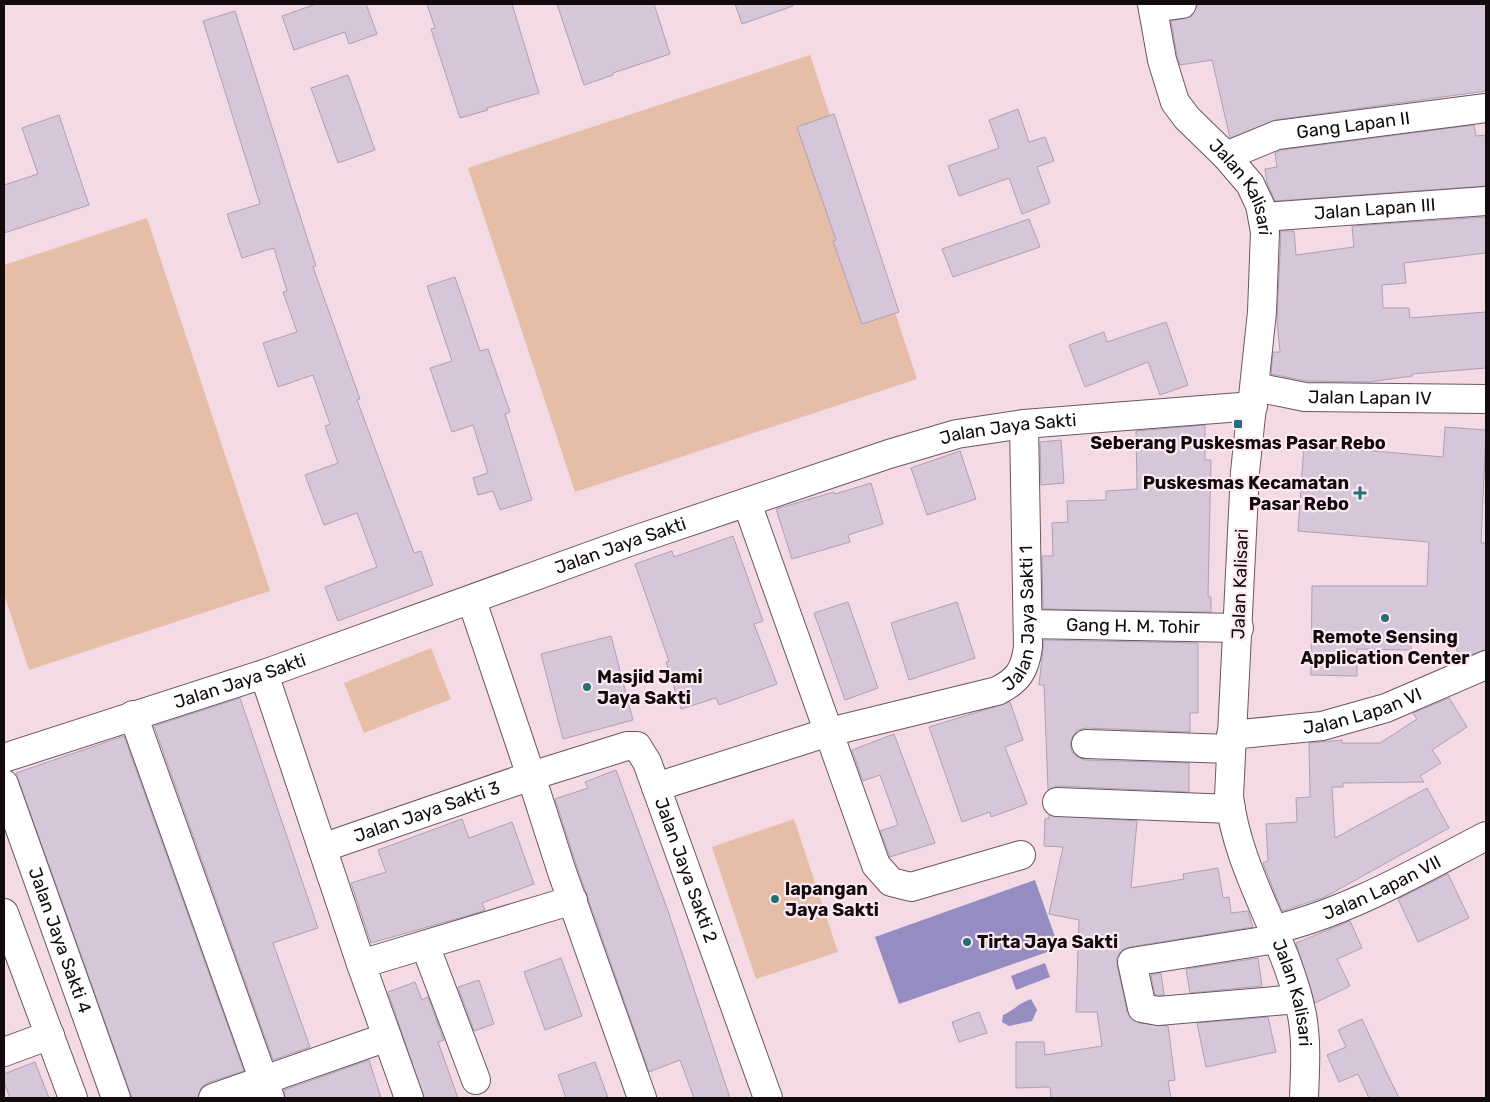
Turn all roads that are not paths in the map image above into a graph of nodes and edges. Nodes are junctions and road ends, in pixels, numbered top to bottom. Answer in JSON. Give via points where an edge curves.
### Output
{"nodes":[{"id":1,"x":1182,"y":4,"type":"edge"},
{"id":2,"x":1152,"y":6,"type":"edge"},
{"id":3,"x":1486,"y":108,"type":"edge"},
{"id":4,"x":1226,"y":156,"type":"junction"},
{"id":5,"x":1486,"y":201,"type":"edge"},
{"id":6,"x":1264,"y":217,"type":"junction"},
{"id":7,"x":1254,"y":397,"type":"junction"},
{"id":8,"x":1486,"y":398,"type":"edge"},
{"id":9,"x":1024,"y":424,"type":"junction"},
{"id":10,"x":747,"y":503,"type":"junction"},
{"id":11,"x":472,"y":600,"type":"junction"},
{"id":12,"x":1028,"y":624,"type":"junction"},
{"id":13,"x":1239,"y":628,"type":"junction"},
{"id":14,"x":1486,"y":665,"type":"edge"},
{"id":15,"x":264,"y":674,"type":"junction"},
{"id":16,"x":132,"y":715,"type":"junction"},
{"id":17,"x":829,"y":732,"type":"junction"},
{"id":18,"x":1231,"y":742,"type":"junction"},
{"id":19,"x":1086,"y":744,"type":"dead end"},
{"id":20,"x":4,"y":758,"type":"edge"},
{"id":21,"x":531,"y":776,"type":"junction"},
{"id":22,"x":4,"y":784,"type":"edge"},
{"id":23,"x":656,"y":787,"type":"junction"},
{"id":24,"x":1057,"y":802,"type":"dead end"},
{"id":25,"x":1231,"y":809,"type":"junction"},
{"id":26,"x":1486,"y":836,"type":"edge"},
{"id":27,"x":322,"y":848,"type":"junction"},
{"id":28,"x":1021,"y":856,"type":"dead end"},
{"id":29,"x":573,"y":900,"type":"junction"},
{"id":30,"x":4,"y":913,"type":"edge"},
{"id":31,"x":1274,"y":934,"type":"junction"},
{"id":32,"x":425,"y":945,"type":"junction"},
{"id":33,"x":361,"y":964,"type":"junction"},
{"id":34,"x":1298,"y":999,"type":"junction"},
{"id":35,"x":50,"y":1035,"type":"junction"},
{"id":36,"x":387,"y":1037,"type":"junction"},
{"id":37,"x":4,"y":1052,"type":"edge"},
{"id":38,"x":476,"y":1080,"type":"dead end"},
{"id":39,"x":267,"y":1090,"type":"edge"},
{"id":40,"x":73,"y":1098,"type":"edge"},
{"id":41,"x":116,"y":1098,"type":"edge"},
{"id":42,"x":213,"y":1098,"type":"edge"},
{"id":43,"x":409,"y":1098,"type":"edge"},
{"id":44,"x":642,"y":1098,"type":"edge"},
{"id":45,"x":768,"y":1098,"type":"edge"},
{"id":46,"x":1304,"y":1098,"type":"edge"}],
"edges":[{"from":1,"to":2,"type":"street"},
{"from":2,"to":4,"type":"street","name":"Jalan Kalisari","via":[[1162,60],[1175,102]]},
{"from":3,"to":4,"type":"street","name":"Gang Lapan II","via":[[1277,136]]},
{"from":4,"to":6,"type":"street","name":"Jalan Kalisari","via":[[1250,184]]},
{"from":5,"to":6,"type":"street","name":"Jalan Lapan III"},
{"from":6,"to":7,"type":"street","name":"Jalan Kalisari","via":[[1262,312]]},
{"from":7,"to":8,"type":"street","name":"Jalan Lapan IV"},
{"from":7,"to":9,"type":"street","name":"Jalan Jaya Sakti"},
{"from":7,"to":13,"type":"street","name":"Jalan Kalisari","via":[[1246,452]]},
{"from":9,"to":10,"type":"street","name":"Jalan Jaya Sakti","via":[[957,434]]},
{"from":9,"to":12,"type":"street","name":"Jalan Jaya Sakti 1"},
{"from":10,"to":11,"type":"street","name":"Jalan Jaya Sakti"},
{"from":10,"to":17,"type":"street"},
{"from":11,"to":15,"type":"street","name":"Jalan Jaya Sakti"},
{"from":11,"to":21,"type":"street"},
{"from":12,"to":13,"type":"street","name":"Gang H. M. Tohir"},
{"from":12,"to":17,"type":"street","name":"Jalan Jaya Sakti 1","via":[[1026,662],[1020,676],[1009,686]]},
{"from":13,"to":18,"type":"street","name":"Jalan Kalisari"},
{"from":14,"to":18,"type":"street","name":"Jalan Lapan VI","via":[[1416,696],[1359,716]]},
{"from":15,"to":16,"type":"street","name":"Jalan Jaya Sakti"},
{"from":15,"to":27,"type":"street"},
{"from":16,"to":20,"type":"street","name":"Jalan Jaya Sakti"},
{"from":16,"to":39,"type":"street"},
{"from":17,"to":23,"type":"street","name":"Jalan Jaya Sakti 1"},
{"from":17,"to":28,"type":"street","via":[[876,865],[891,882],[910,887]]},
{"from":18,"to":19,"type":"street","name":"Jalan Lapan VI"},
{"from":18,"to":25,"type":"street","name":"Jalan Kalisari"},
{"from":21,"to":23,"type":"street","name":"Jalan Jaya Sakti 2","via":[[627,746],[637,746]]},
{"from":21,"to":27,"type":"street","name":"Jalan Jaya Sakti 3"},
{"from":21,"to":29,"type":"street"},
{"from":22,"to":41,"type":"street","name":"Jalan Jaya Sakti 4"},
{"from":23,"to":45,"type":"street","name":"Jalan Jaya Sakti 2"},
{"from":24,"to":25,"type":"street"},
{"from":25,"to":31,"type":"street","name":"Jalan Kalisari","via":[[1246,865]]},
{"from":26,"to":31,"type":"street","name":"Jalan Lapan VII","via":[[1395,882]]},
{"from":27,"to":33,"type":"street"},
{"from":29,"to":32,"type":"street"},
{"from":29,"to":44,"type":"street"},
{"from":30,"to":35,"type":"street"},
{"from":31,"to":34,"type":"street","name":"Jalan Kalisari"},
{"from":31,"to":34,"type":"street","name":"Jalan Lapan VII","via":[[1132,962],[1142,1008],[1158,1011]]},
{"from":32,"to":33,"type":"street"},
{"from":32,"to":38,"type":"street"},
{"from":33,"to":36,"type":"street"},
{"from":34,"to":46,"type":"street","name":"Jalan Kalisari","via":[[1305,1036]]},
{"from":35,"to":37,"type":"street"},
{"from":35,"to":40,"type":"street"},
{"from":36,"to":39,"type":"street"},
{"from":36,"to":43,"type":"street"},
{"from":39,"to":42,"type":"street"}]}
